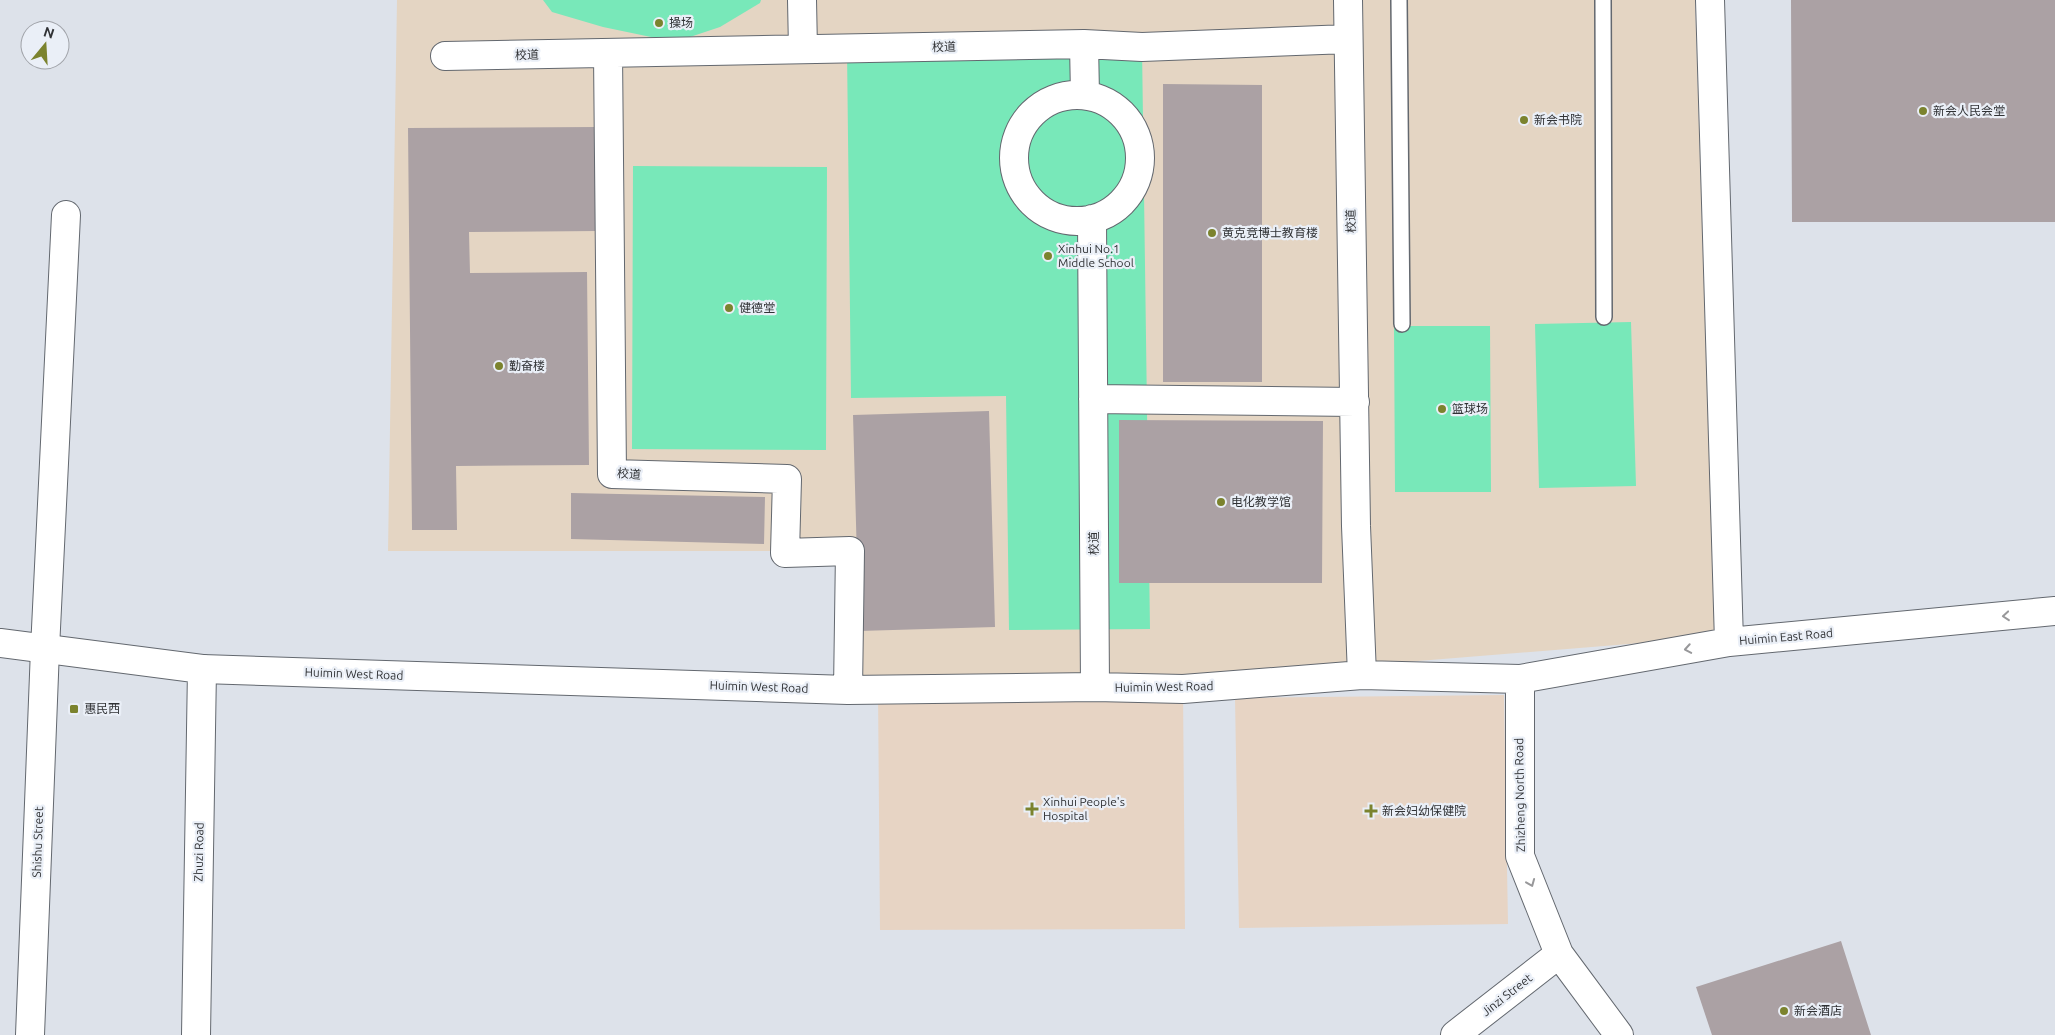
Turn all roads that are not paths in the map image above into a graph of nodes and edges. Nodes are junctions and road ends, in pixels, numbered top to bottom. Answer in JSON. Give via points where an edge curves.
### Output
{"nodes":[{"id":1,"x":802,"y":0,"type":"edge"},
{"id":2,"x":1348,"y":0,"type":"edge"},
{"id":3,"x":1399,"y":0,"type":"edge"},
{"id":4,"x":1603,"y":0,"type":"edge"},
{"id":5,"x":1710,"y":0,"type":"edge"},
{"id":6,"x":1348,"y":40,"type":"junction"},
{"id":7,"x":1084,"y":44,"type":"junction"},
{"id":8,"x":803,"y":49,"type":"junction"},
{"id":9,"x":608,"y":53,"type":"junction"},
{"id":10,"x":445,"y":56,"type":"dead end"},
{"id":11,"x":1085,"y":95,"type":"junction"},
{"id":12,"x":66,"y":214,"type":"dead end"},
{"id":13,"x":1092,"y":219,"type":"junction"},
{"id":14,"x":1604,"y":317,"type":"dead end"},
{"id":15,"x":1402,"y":324,"type":"dead end"},
{"id":16,"x":1093,"y":399,"type":"junction"},
{"id":17,"x":1355,"y":402,"type":"junction"},
{"id":18,"x":2055,"y":611,"type":"edge"},
{"id":19,"x":1729,"y":642,"type":"junction"},
{"id":20,"x":0,"y":643,"type":"edge"},
{"id":21,"x":45,"y":649,"type":"junction"},
{"id":22,"x":202,"y":669,"type":"junction"},
{"id":23,"x":1362,"y":675,"type":"junction"},
{"id":24,"x":1520,"y":679,"type":"junction"},
{"id":25,"x":1095,"y":688,"type":"junction"},
{"id":26,"x":848,"y":690,"type":"junction"},
{"id":27,"x":1560,"y":954,"type":"junction"},
{"id":28,"x":30,"y":1035,"type":"edge"},
{"id":29,"x":196,"y":1035,"type":"edge"},
{"id":30,"x":1455,"y":1035,"type":"edge"},
{"id":31,"x":1619,"y":1035,"type":"edge"}],
"edges":[{"from":1,"to":8,"type":"street"},
{"from":2,"to":6,"type":"street","name":"校道"},
{"from":3,"to":15,"type":"lane"},
{"from":4,"to":14,"type":"lane"},
{"from":5,"to":19,"type":"street"},
{"from":6,"to":7,"type":"street","name":"校道","via":[[1142,47]]},
{"from":6,"to":17,"type":"street","name":"校道"},
{"from":7,"to":8,"type":"street","name":"校道"},
{"from":7,"to":11,"type":"street"},
{"from":8,"to":9,"type":"street","name":"校道"},
{"from":9,"to":10,"type":"street","name":"校道"},
{"from":9,"to":26,"type":"street","name":"校道","via":[[612,474],[786,479],[785,553],[850,551]]},
{"from":11,"to":13,"type":"street","via":[[1107,102],[1124,115],[1136,133],[1141,155],[1138,176],[1128,196],[1112,211]]},
{"from":11,"to":13,"type":"street","via":[[1064,96],[1044,104],[1028,117],[1018,134],[1014,153],[1019,182],[1036,206],[1053,216],[1072,221]]},
{"from":12,"to":21,"type":"street","name":"Shishu Street"},
{"from":13,"to":16,"type":"street","name":"校道"},
{"from":16,"to":17,"type":"street"},
{"from":16,"to":25,"type":"street","name":"校道"},
{"from":17,"to":23,"type":"street","name":"校道"},
{"from":18,"to":19,"type":"street","name":"Huimin East Road","one_way":true},
{"from":19,"to":24,"type":"street","name":"Huimin East Road","one_way":true},
{"from":20,"to":21,"type":"street","name":"Huimin West Road"},
{"from":21,"to":22,"type":"street","name":"Huimin West Road"},
{"from":21,"to":28,"type":"street","name":"Shishu Street"},
{"from":22,"to":26,"type":"street","name":"Huimin West Road"},
{"from":22,"to":29,"type":"street","name":"Zhuzi Road"},
{"from":23,"to":24,"type":"street","name":"Huimin West Road"},
{"from":23,"to":25,"type":"street","name":"Huimin West Road","via":[[1183,689]]},
{"from":24,"to":27,"type":"street","name":"Zhizheng North Road","one_way":true,"via":[[1520,856]]},
{"from":25,"to":26,"type":"street","name":"Huimin West Road"},
{"from":27,"to":30,"type":"street","name":"Jinzi Street"},
{"from":27,"to":31,"type":"street","name":"Zhizheng North Road"}]}
